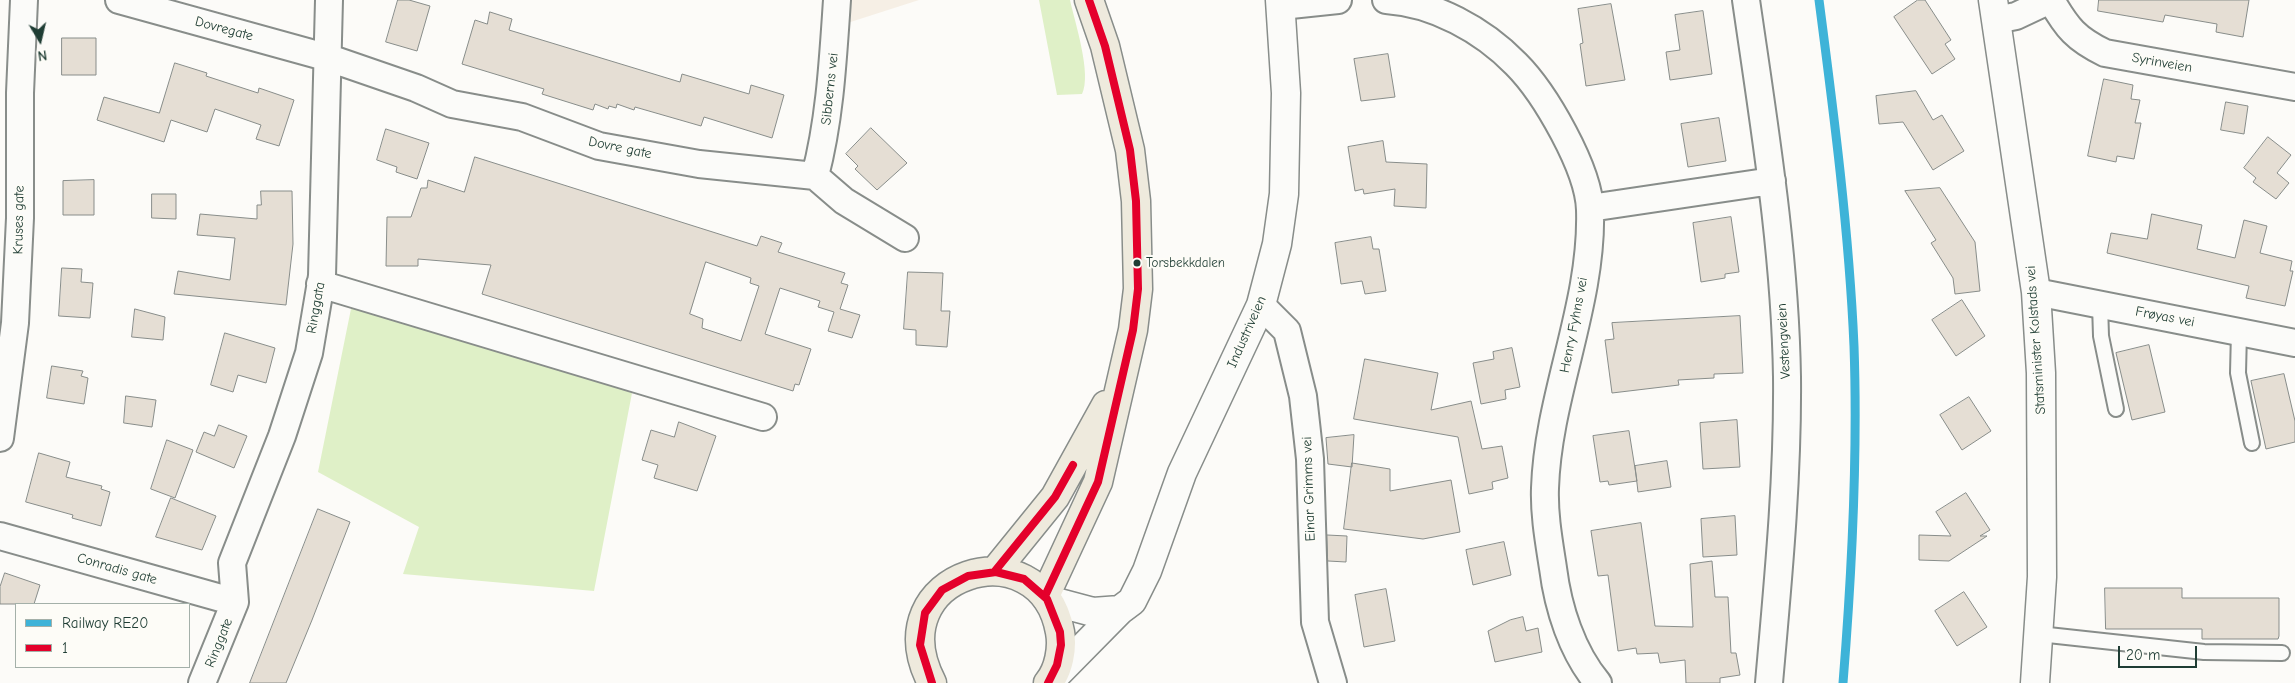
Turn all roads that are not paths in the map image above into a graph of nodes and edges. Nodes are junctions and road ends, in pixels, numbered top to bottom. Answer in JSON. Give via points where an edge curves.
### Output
{"nodes":[{"id":1,"x":24,"y":0,"type":"edge"},
{"id":2,"x":118,"y":0,"type":"edge"},
{"id":3,"x":329,"y":0,"type":"edge"},
{"id":4,"x":837,"y":0,"type":"edge"},
{"id":5,"x":1089,"y":0,"type":"edge"},
{"id":6,"x":1338,"y":0,"type":"edge"},
{"id":7,"x":1386,"y":0,"type":"edge"},
{"id":8,"x":1746,"y":0,"type":"edge"},
{"id":9,"x":2051,"y":0,"type":"edge"},
{"id":10,"x":1281,"y":3,"type":"edge"},
{"id":11,"x":1994,"y":10,"type":"edge"},
{"id":12,"x":329,"y":58,"type":"junction"},
{"id":13,"x":2295,"y":86,"type":"edge"},
{"id":14,"x":815,"y":176,"type":"junction"},
{"id":15,"x":1772,"y":181,"type":"junction"},
{"id":16,"x":1590,"y":208,"type":"junction"},
{"id":17,"x":905,"y":238,"type":"dead end"},
{"id":18,"x":320,"y":284,"type":"junction"},
{"id":19,"x":2036,"y":292,"type":"junction"},
{"id":20,"x":2100,"y":304,"type":"junction"},
{"id":21,"x":1261,"y":305,"type":"junction"},
{"id":22,"x":2239,"y":332,"type":"junction"},
{"id":23,"x":2295,"y":343,"type":"edge"},
{"id":24,"x":1122,"y":377,"type":"junction"},
{"id":25,"x":2116,"y":409,"type":"dead end"},
{"id":26,"x":763,"y":416,"type":"dead end"},
{"id":27,"x":0,"y":438,"type":"edge"},
{"id":28,"x":2252,"y":443,"type":"dead end"},
{"id":29,"x":0,"y":536,"type":"edge"},
{"id":30,"x":995,"y":571,"type":"junction"},
{"id":31,"x":1046,"y":598,"type":"junction"},
{"id":32,"x":235,"y":602,"type":"junction"},
{"id":33,"x":1120,"y":610,"type":"junction"},
{"id":34,"x":2038,"y":634,"type":"junction"},
{"id":35,"x":2282,"y":653,"type":"dead end"},
{"id":36,"x":923,"y":677,"type":"edge"},
{"id":37,"x":1050,"y":682,"type":"edge"},
{"id":38,"x":202,"y":683,"type":"edge"},
{"id":39,"x":1333,"y":683,"type":"edge"},
{"id":40,"x":1598,"y":683,"type":"edge"},
{"id":41,"x":1769,"y":683,"type":"edge"},
{"id":42,"x":2035,"y":683,"type":"edge"}],
"edges":[{"from":1,"to":27,"type":"street","name":"Kruses gate","via":[[15,323]]},
{"from":2,"to":12,"type":"street","name":"Dovregate"},
{"from":3,"to":12,"type":"street","name":"Ringgata"},
{"from":4,"to":14,"type":"street","name":"Sibberns vei","via":[[829,98],[823,146]]},
{"from":5,"to":24,"type":"main road","via":[[1118,95],[1130,150],[1136,201],[1138,289]]},
{"from":6,"to":10,"type":"street"},
{"from":7,"to":16,"type":"street","name":"Henry Fyhns vei","via":[[1405,1],[1455,20],[1488,39],[1532,80],[1554,114],[1582,178]]},
{"from":8,"to":15,"type":"street","name":"Vestengveien"},
{"from":9,"to":11,"type":"street","via":[[2016,16]]},
{"from":9,"to":13,"type":"street","name":"Syrinveien","via":[[2066,26],[2084,43],[2105,53]]},
{"from":10,"to":21,"type":"street","name":"Industriveien","via":[[1286,93],[1284,194],[1277,244]]},
{"from":11,"to":19,"type":"street","name":"Statsminister Kolstads vei"},
{"from":12,"to":14,"type":"street","name":"Dovre gate","via":[[452,104],[522,117],[599,146],[699,164]]},
{"from":12,"to":18,"type":"street","name":"Ringgata"},
{"from":14,"to":17,"type":"street","via":[[844,201]]},
{"from":15,"to":16,"type":"street"},
{"from":15,"to":41,"type":"street","name":"Vestengveien","via":[[1787,376],[1785,512]]},
{"from":16,"to":40,"type":"street","name":"Henry Fyhns vei","via":[[1584,289],[1552,429],[1545,488],[1556,591],[1569,633]]},
{"from":18,"to":26,"type":"street"},
{"from":18,"to":32,"type":"street","name":"Ringgata","via":[[308,353],[282,436],[232,563]]},
{"from":19,"to":20,"type":"street","name":"Frøyas vei"},
{"from":19,"to":34,"type":"street","name":"Statsminister Kolstads vei","via":[[2042,577]]},
{"from":20,"to":22,"type":"street","name":"Frøyas vei"},
{"from":20,"to":25,"type":"lane","via":[[2101,336]]},
{"from":21,"to":33,"type":"street","name":"Industriveien","via":[[1182,473],[1148,571],[1132,601]]},
{"from":21,"to":39,"type":"street","name":"Einar Grimms vei","via":[[1287,330],[1303,396],[1310,459],[1315,622]]},
{"from":22,"to":23,"type":"street","name":"Frøyas vei"},
{"from":22,"to":28,"type":"lane","via":[[2238,373]]},
{"from":24,"to":30,"type":"main road","via":[[1055,497]]},
{"from":24,"to":31,"type":"main road","via":[[1098,482]]},
{"from":29,"to":32,"type":"street","name":"Conradis gate"},
{"from":30,"to":31,"type":"main road","via":[[1013,574],[1030,583]]},
{"from":30,"to":36,"type":"main road","via":[[972,573],[950,583],[933,598],[922,619],[918,642]]},
{"from":31,"to":33,"type":"street","via":[[1093,612]]},
{"from":31,"to":37,"type":"main road","via":[[1058,619],[1062,640],[1059,661]]},
{"from":32,"to":38,"type":"street","name":"Ringgate"},
{"from":33,"to":37,"type":"street","name":"Industriveien"},
{"from":34,"to":35,"type":"lane","via":[[2204,652]]},
{"from":34,"to":42,"type":"street","name":"Statsminister Kolstads vei"}]}
